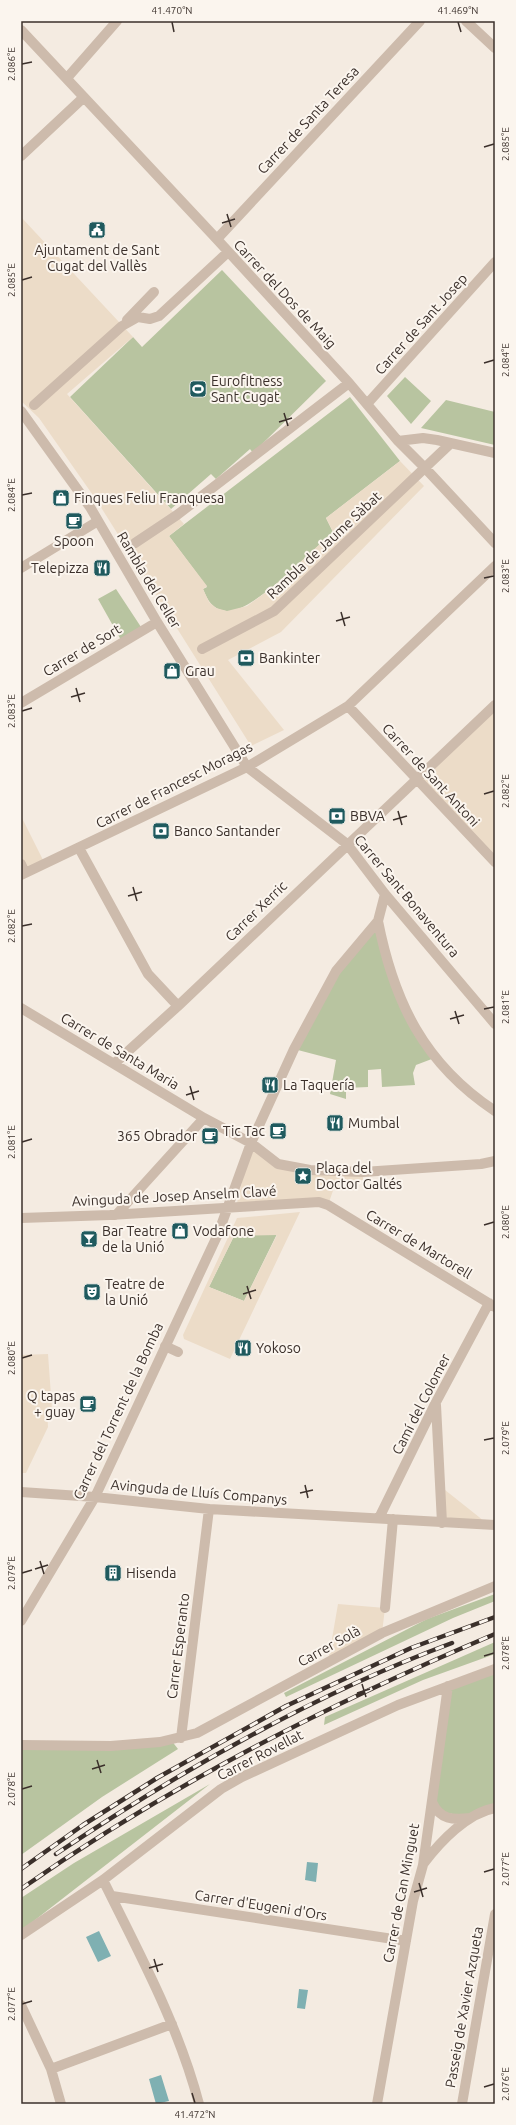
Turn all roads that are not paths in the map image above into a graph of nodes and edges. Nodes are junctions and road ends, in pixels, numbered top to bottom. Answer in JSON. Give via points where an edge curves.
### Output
{"nodes":[{"id":1,"x":117,"y":21,"type":"edge"},
{"id":2,"x":420,"y":21,"type":"edge"},
{"id":3,"x":466,"y":21,"type":"edge"},
{"id":4,"x":21,"y":30,"type":"edge"},
{"id":5,"x":495,"y":48,"type":"edge"},
{"id":6,"x":66,"y":78,"type":"junction"},
{"id":7,"x":83,"y":98,"type":"junction"},
{"id":8,"x":21,"y":156,"type":"edge"},
{"id":9,"x":217,"y":239,"type":"junction"},
{"id":10,"x":228,"y":252,"type":"junction"},
{"id":11,"x":495,"y":262,"type":"edge"},
{"id":12,"x":154,"y":292,"type":"dead end"},
{"id":13,"x":122,"y":326,"type":"junction"},
{"id":14,"x":349,"y":383,"type":"junction"},
{"id":15,"x":367,"y":404,"type":"junction"},
{"id":16,"x":34,"y":405,"type":"dead end"},
{"id":17,"x":23,"y":417,"type":"edge"},
{"id":18,"x":398,"y":441,"type":"junction"},
{"id":19,"x":451,"y":443,"type":"junction"},
{"id":20,"x":495,"y":453,"type":"edge"},
{"id":21,"x":426,"y":469,"type":"junction"},
{"id":22,"x":98,"y":521,"type":"junction"},
{"id":23,"x":135,"y":543,"type":"dead end"},
{"id":24,"x":495,"y":543,"type":"edge"},
{"id":25,"x":495,"y":566,"type":"edge"},
{"id":26,"x":21,"y":568,"type":"edge"},
{"id":27,"x":158,"y":622,"type":"junction"},
{"id":28,"x":202,"y":649,"type":"dead end"},
{"id":29,"x":21,"y":703,"type":"edge"},
{"id":30,"x":495,"y":705,"type":"edge"},
{"id":31,"x":348,"y":706,"type":"junction"},
{"id":32,"x":257,"y":759,"type":"junction"},
{"id":33,"x":247,"y":767,"type":"junction"},
{"id":34,"x":417,"y":780,"type":"junction"},
{"id":35,"x":268,"y":782,"type":"junction"},
{"id":36,"x":347,"y":844,"type":"junction"},
{"id":37,"x":79,"y":848,"type":"junction"},
{"id":38,"x":495,"y":862,"type":"edge"},
{"id":39,"x":22,"y":871,"type":"edge"},
{"id":40,"x":385,"y":894,"type":"junction"},
{"id":41,"x":378,"y":921,"type":"junction"},
{"id":42,"x":178,"y":1006,"type":"junction"},
{"id":43,"x":21,"y":1008,"type":"edge"},
{"id":44,"x":495,"y":1024,"type":"edge"},
{"id":45,"x":115,"y":1063,"type":"junction"},
{"id":46,"x":495,"y":1111,"type":"edge"},
{"id":47,"x":204,"y":1118,"type":"junction"},
{"id":48,"x":251,"y":1143,"type":"junction"},
{"id":49,"x":495,"y":1161,"type":"edge"},
{"id":50,"x":328,"y":1205,"type":"joint"},
{"id":51,"x":229,"y":1208,"type":"junction"},
{"id":52,"x":116,"y":1215,"type":"junction"},
{"id":53,"x":21,"y":1218,"type":"edge"},
{"id":54,"x":492,"y":1305,"type":"edge"},
{"id":55,"x":165,"y":1346,"type":"junction"},
{"id":56,"x":178,"y":1352,"type":"dead end"},
{"id":57,"x":435,"y":1404,"type":"junction"},
{"id":58,"x":21,"y":1492,"type":"edge"},
{"id":59,"x":95,"y":1497,"type":"junction"},
{"id":60,"x":209,"y":1509,"type":"junction"},
{"id":61,"x":380,"y":1518,"type":"junction"},
{"id":62,"x":393,"y":1519,"type":"junction"},
{"id":63,"x":442,"y":1523,"type":"junction"},
{"id":64,"x":495,"y":1525,"type":"edge"},
{"id":65,"x":495,"y":1586,"type":"edge"},
{"id":66,"x":385,"y":1608,"type":"dead end"},
{"id":67,"x":21,"y":1621,"type":"edge"},
{"id":68,"x":495,"y":1669,"type":"edge"},
{"id":69,"x":448,"y":1686,"type":"junction"},
{"id":70,"x":181,"y":1738,"type":"junction"},
{"id":71,"x":21,"y":1745,"type":"edge"},
{"id":72,"x":432,"y":1802,"type":"junction"},
{"id":73,"x":495,"y":1808,"type":"edge"},
{"id":74,"x":470,"y":1818,"type":"junction"},
{"id":75,"x":423,"y":1865,"type":"junction"},
{"id":76,"x":103,"y":1880,"type":"junction"},
{"id":77,"x":112,"y":1896,"type":"junction"},
{"id":78,"x":495,"y":1914,"type":"edge"},
{"id":79,"x":21,"y":1935,"type":"edge"},
{"id":80,"x":406,"y":1941,"type":"junction"},
{"id":81,"x":21,"y":2004,"type":"edge"},
{"id":82,"x":172,"y":2024,"type":"junction"},
{"id":83,"x":51,"y":2069,"type":"junction"},
{"id":84,"x":61,"y":2104,"type":"edge"},
{"id":85,"x":199,"y":2104,"type":"edge"},
{"id":86,"x":377,"y":2104,"type":"edge"},
{"id":87,"x":462,"y":2104,"type":"edge"}],
"edges":[{"from":1,"to":6,"type":"street"},
{"from":2,"to":9,"type":"street","name":"Carrer de Santa Teresa"},
{"from":3,"to":5,"type":"street"},
{"from":4,"to":6,"type":"street","name":"Carrer del Dos de Maig"},
{"from":6,"to":7,"type":"street","name":"Carrer del Dos de Maig"},
{"from":7,"to":8,"type":"street"},
{"from":7,"to":9,"type":"street","name":"Carrer del Dos de Maig"},
{"from":9,"to":10,"type":"street","name":"Carrer del Dos de Maig"},
{"from":10,"to":13,"type":"street","via":[[158,316],[150,319],[138,317]]},
{"from":10,"to":14,"type":"street","name":"Carrer del Dos de Maig"},
{"from":11,"to":15,"type":"street","name":"Carrer de Sant Josep"},
{"from":12,"to":13,"type":"street"},
{"from":13,"to":16,"type":"street"},
{"from":14,"to":15,"type":"street","name":"Carrer del Dos de Maig"},
{"from":14,"to":23,"type":"street","via":[[177,515]]},
{"from":15,"to":18,"type":"street","name":"Carrer del Dos de Maig"},
{"from":17,"to":22,"type":"street","name":"Rambla del Celler"},
{"from":18,"to":19,"type":"street","via":[[423,438]]},
{"from":18,"to":21,"type":"street","name":"Carrer del Dos de Maig"},
{"from":19,"to":20,"type":"street"},
{"from":19,"to":21,"type":"street","name":"Rambla de Jaume Sàbat"},
{"from":21,"to":24,"type":"street","name":"Carrer del Dos de Maig"},
{"from":21,"to":28,"type":"street","name":"Rambla de Jaume Sàbat","via":[[274,611]]},
{"from":22,"to":26,"type":"street"},
{"from":22,"to":27,"type":"street","name":"Rambla del Celler"},
{"from":25,"to":31,"type":"street","name":"Carrer de Francesc Moragas"},
{"from":27,"to":29,"type":"street","name":"Carrer de Sort"},
{"from":27,"to":33,"type":"street","name":"Rambla del Celler"},
{"from":30,"to":34,"type":"street","name":"Carrer Xerric"},
{"from":31,"to":32,"type":"street","name":"Carrer de Francesc Moragas"},
{"from":31,"to":34,"type":"street","name":"Carrer de Sant Antoni"},
{"from":32,"to":33,"type":"street","name":"Carrer de Francesc Moragas"},
{"from":32,"to":35,"type":"street","name":"Carrer Sant Bonaventura"},
{"from":33,"to":35,"type":"street","name":"Carrer Sant Bonaventura"},
{"from":33,"to":37,"type":"street","name":"Carrer de Francesc Moragas"},
{"from":34,"to":36,"type":"street","name":"Carrer Xerric"},
{"from":34,"to":38,"type":"street","name":"Carrer de Sant Antoni"},
{"from":35,"to":36,"type":"street","name":"Carrer Sant Bonaventura"},
{"from":36,"to":40,"type":"street","name":"Carrer Sant Bonaventura"},
{"from":36,"to":42,"type":"street","name":"Carrer Xerric"},
{"from":37,"to":39,"type":"street","name":"Carrer de Francesc Moragas"},
{"from":37,"to":42,"type":"street","via":[[148,974]]},
{"from":40,"to":41,"type":"street"},
{"from":40,"to":44,"type":"street","name":"Carrer Sant Bonaventura"},
{"from":41,"to":46,"type":"street","via":[[392,981],[406,1014],[424,1043],[454,1078]]},
{"from":41,"to":48,"type":"street","via":[[336,971],[294,1049]]},
{"from":42,"to":45,"type":"street","name":"Carrer Xerric"},
{"from":43,"to":45,"type":"street","name":"Carrer de Santa Maria"},
{"from":45,"to":47,"type":"street","name":"Carrer de Santa Maria"},
{"from":47,"to":48,"type":"street","name":"Carrer de Santa Maria"},
{"from":47,"to":52,"type":"street"},
{"from":48,"to":49,"type":"street","name":"Carrer de Santa Maria","via":[[278,1164],[310,1170],[363,1172]]},
{"from":48,"to":51,"type":"street","name":"Carrer del Torrent de la Bomba"},
{"from":50,"to":51,"type":"street","name":"Avinguda de Josep Anselm Clavé","via":[[319,1202]]},
{"from":50,"to":54,"type":"street","name":"Carrer de Martorell"},
{"from":51,"to":52,"type":"street","name":"Avinguda de Josep Anselm Clavé"},
{"from":51,"to":55,"type":"street","name":"Carrer del Torrent de la Bomba"},
{"from":52,"to":53,"type":"street","name":"Avinguda de Josep Anselm Clavé"},
{"from":54,"to":57,"type":"street","name":"Camí del Colomer"},
{"from":55,"to":56,"type":"street"},
{"from":55,"to":59,"type":"street","name":"Carrer del Torrent de la Bomba"},
{"from":57,"to":61,"type":"street","name":"Camí del Colomer"},
{"from":57,"to":63,"type":"street"},
{"from":58,"to":59,"type":"street","name":"Avinguda de Lluís Companys"},
{"from":59,"to":60,"type":"street","name":"Avinguda de Lluís Companys"},
{"from":59,"to":67,"type":"street","name":"Carrer del Torrent de la Bomba"},
{"from":60,"to":61,"type":"street","name":"Avinguda de Lluís Companys"},
{"from":60,"to":70,"type":"street","name":"Carrer Esperanto"},
{"from":61,"to":62,"type":"street","name":"Avinguda de Lluís Companys"},
{"from":62,"to":63,"type":"street","name":"Avinguda de Lluís Companys"},
{"from":62,"to":66,"type":"street"},
{"from":63,"to":64,"type":"street","name":"Avinguda de Lluís Companys"},
{"from":65,"to":70,"type":"street","name":"Carrer Solà","via":[[382,1633],[197,1734]]},
{"from":68,"to":69,"type":"street","name":"Carrer Rovellat"},
{"from":69,"to":72,"type":"street","name":"Carrer de Can Minguet"},
{"from":69,"to":76,"type":"street","name":"Carrer Rovellat","via":[[398,1705],[242,1777],[221,1789]]},
{"from":70,"to":71,"type":"street","name":"Carrer Solà","via":[[111,1746]]},
{"from":72,"to":74,"type":"street","via":[[435,1810],[443,1816],[453,1820]]},
{"from":72,"to":75,"type":"street","name":"Carrer de Can Minguet"},
{"from":73,"to":74,"type":"street"},
{"from":74,"to":75,"type":"street","via":[[433,1851]]},
{"from":75,"to":80,"type":"street","name":"Carrer de Can Minguet"},
{"from":76,"to":77,"type":"street"},
{"from":76,"to":79,"type":"street","name":"Carrer Rovellat"},
{"from":77,"to":80,"type":"street","name":"Carrer d'Eugeni d'Ors"},
{"from":77,"to":82,"type":"street","via":[[156,1985]]},
{"from":78,"to":87,"type":"street","name":"Passeig de Xavier Azqueta"},
{"from":80,"to":86,"type":"street","name":"Carrer de Can Minguet"},
{"from":81,"to":83,"type":"street"},
{"from":82,"to":83,"type":"street"},
{"from":82,"to":85,"type":"street","via":[[190,2070]]},
{"from":83,"to":84,"type":"street"}]}
